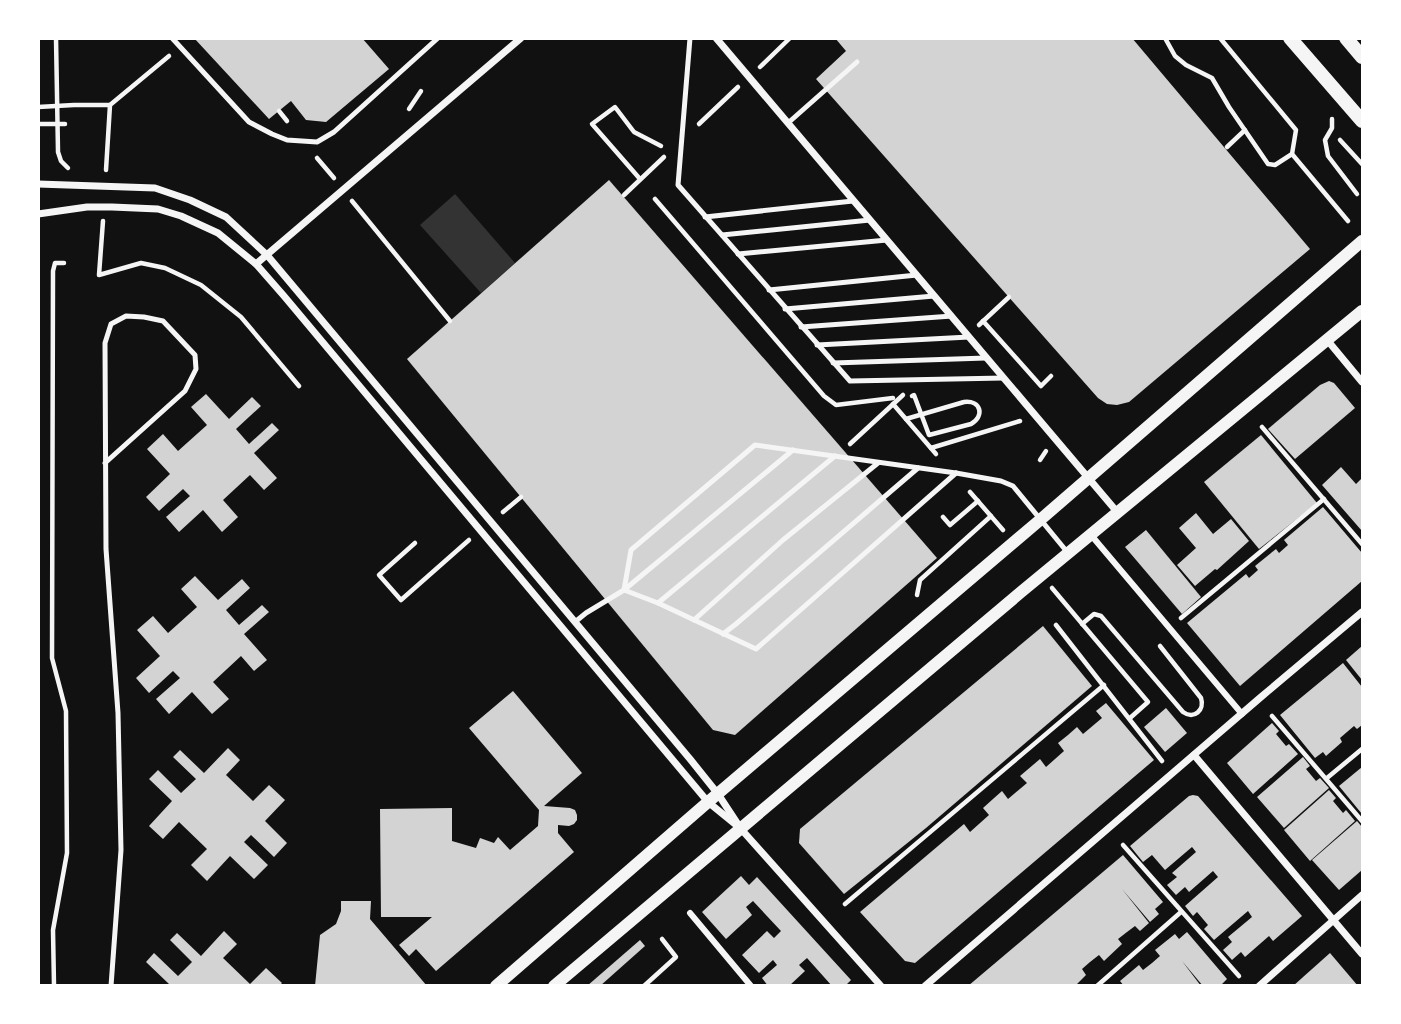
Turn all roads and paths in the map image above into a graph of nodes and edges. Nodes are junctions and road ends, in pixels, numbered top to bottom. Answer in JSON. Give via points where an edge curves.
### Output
{"nodes":[{"id":1,"x":56,"y":38,"type":"edge"},
{"id":2,"x":172,"y":38,"type":"edge"},
{"id":3,"x":438,"y":38,"type":"edge"},
{"id":4,"x":521,"y":38,"type":"edge"},
{"id":5,"x":690,"y":38,"type":"edge"},
{"id":6,"x":716,"y":38,"type":"edge"},
{"id":7,"x":790,"y":38,"type":"edge"},
{"id":8,"x":1164,"y":38,"type":"edge"},
{"id":9,"x":1220,"y":38,"type":"edge"},
{"id":10,"x":1290,"y":38,"type":"edge"},
{"id":11,"x":1346,"y":38,"type":"edge"},
{"id":12,"x":1363,"y":57,"type":"edge"},
{"id":13,"x":856,"y":62,"type":"dead end"},
{"id":14,"x":760,"y":67,"type":"dead end"},
{"id":15,"x":740,"y":85,"type":"dead end"},
{"id":16,"x":421,"y":91,"type":"dead end"},
{"id":17,"x":110,"y":105,"type":"dead end"},
{"id":18,"x":38,"y":107,"type":"edge"},
{"id":19,"x":409,"y":110,"type":"dead end"},
{"id":20,"x":279,"y":111,"type":"dead end"},
{"id":21,"x":1332,"y":116,"type":"dead end"},
{"id":22,"x":1363,"y":121,"type":"edge"},
{"id":23,"x":288,"y":122,"type":"dead end"},
{"id":24,"x":788,"y":123,"type":"junction"},
{"id":25,"x":38,"y":124,"type":"edge"},
{"id":26,"x":57,"y":124,"type":"junction"},
{"id":27,"x":65,"y":124,"type":"dead end"},
{"id":28,"x":1245,"y":130,"type":"junction"},
{"id":29,"x":690,"y":132,"type":"dead end"},
{"id":30,"x":1340,"y":140,"type":"dead end"},
{"id":31,"x":661,"y":146,"type":"dead end"},
{"id":32,"x":1227,"y":147,"type":"dead end"},
{"id":33,"x":670,"y":151,"type":"dead end"},
{"id":34,"x":314,"y":154,"type":"dead end"},
{"id":35,"x":1292,"y":154,"type":"junction"},
{"id":36,"x":1363,"y":164,"type":"edge"},
{"id":37,"x":69,"y":169,"type":"dead end"},
{"id":38,"x":640,"y":179,"type":"junction"},
{"id":39,"x":38,"y":184,"type":"edge"},
{"id":40,"x":340,"y":186,"type":"dead end"},
{"id":41,"x":1357,"y":194,"type":"dead end"},
{"id":42,"x":624,"y":195,"type":"dead end"},
{"id":43,"x":349,"y":197,"type":"dead end"},
{"id":44,"x":853,"y":201,"type":"junction"},
{"id":45,"x":38,"y":214,"type":"edge"},
{"id":46,"x":705,"y":217,"type":"junction"},
{"id":47,"x":870,"y":220,"type":"junction"},
{"id":48,"x":1348,"y":221,"type":"dead end"},
{"id":49,"x":722,"y":235,"type":"junction"},
{"id":50,"x":887,"y":240,"type":"junction"},
{"id":51,"x":1363,"y":241,"type":"edge"},
{"id":52,"x":738,"y":254,"type":"junction"},
{"id":53,"x":268,"y":255,"type":"junction"},
{"id":54,"x":64,"y":263,"type":"dead end"},
{"id":55,"x":256,"y":264,"type":"junction"},
{"id":56,"x":165,"y":268,"type":"dead end"},
{"id":57,"x":917,"y":275,"type":"junction"},
{"id":58,"x":769,"y":290,"type":"junction"},
{"id":59,"x":934,"y":296,"type":"junction"},
{"id":60,"x":785,"y":309,"type":"junction"},
{"id":61,"x":1363,"y":311,"type":"edge"},
{"id":62,"x":951,"y":316,"type":"junction"},
{"id":63,"x":450,"y":321,"type":"dead end"},
{"id":64,"x":983,"y":321,"type":"dead end"},
{"id":65,"x":801,"y":327,"type":"junction"},
{"id":66,"x":969,"y":337,"type":"junction"},
{"id":67,"x":1328,"y":341,"type":"junction"},
{"id":68,"x":817,"y":345,"type":"junction"},
{"id":69,"x":986,"y":358,"type":"junction"},
{"id":70,"x":834,"y":363,"type":"junction"},
{"id":71,"x":1051,"y":376,"type":"dead end"},
{"id":72,"x":1004,"y":378,"type":"junction"},
{"id":73,"x":1363,"y":382,"type":"edge"},
{"id":74,"x":299,"y":387,"type":"dead end"},
{"id":75,"x":927,"y":394,"type":"dead end"},
{"id":76,"x":914,"y":396,"type":"dead end"},
{"id":77,"x":893,"y":404,"type":"dead end"},
{"id":78,"x":1013,"y":413,"type":"dead end"},
{"id":79,"x":906,"y":419,"type":"junction"},
{"id":80,"x":1262,"y":427,"type":"dead end"},
{"id":81,"x":938,"y":432,"type":"dead end"},
{"id":82,"x":931,"y":448,"type":"junction"},
{"id":83,"x":793,"y":450,"type":"junction"},
{"id":84,"x":1047,"y":450,"type":"dead end"},
{"id":85,"x":835,"y":456,"type":"junction"},
{"id":86,"x":939,"y":457,"type":"dead end"},
{"id":87,"x":1040,"y":460,"type":"dead end"},
{"id":88,"x":105,"y":463,"type":"junction"},
{"id":89,"x":878,"y":463,"type":"junction"},
{"id":90,"x":918,"y":468,"type":"junction"},
{"id":91,"x":956,"y":473,"type":"junction"},
{"id":92,"x":1088,"y":478,"type":"junction"},
{"id":93,"x":962,"y":483,"type":"dead end"},
{"id":94,"x":1324,"y":499,"type":"junction"},
{"id":95,"x":978,"y":501,"type":"junction"},
{"id":96,"x":1118,"y":513,"type":"junction"},
{"id":97,"x":991,"y":516,"type":"junction"},
{"id":98,"x":943,"y":517,"type":"dead end"},
{"id":99,"x":1040,"y":520,"type":"junction"},
{"id":100,"x":1091,"y":535,"type":"junction"},
{"id":101,"x":1009,"y":537,"type":"dead end"},
{"id":102,"x":415,"y":543,"type":"dead end"},
{"id":103,"x":1363,"y":544,"type":"edge"},
{"id":104,"x":1068,"y":553,"type":"junction"},
{"id":105,"x":452,"y":554,"type":"dead end"},
{"id":106,"x":1044,"y":579,"type":"dead end"},
{"id":107,"x":624,"y":590,"type":"junction"},
{"id":108,"x":917,"y":595,"type":"dead end"},
{"id":109,"x":658,"y":603,"type":"junction"},
{"id":110,"x":1363,"y":612,"type":"edge"},
{"id":111,"x":694,"y":620,"type":"junction"},
{"id":112,"x":575,"y":622,"type":"junction"},
{"id":113,"x":1082,"y":624,"type":"junction"},
{"id":114,"x":1056,"y":625,"type":"dead end"},
{"id":115,"x":1169,"y":627,"type":"junction"},
{"id":116,"x":723,"y":634,"type":"junction"},
{"id":117,"x":1153,"y":637,"type":"dead end"},
{"id":118,"x":1104,"y":685,"type":"junction"},
{"id":119,"x":1242,"y":713,"type":"junction"},
{"id":120,"x":1272,"y":716,"type":"dead end"},
{"id":121,"x":1130,"y":718,"type":"junction"},
{"id":122,"x":1363,"y":749,"type":"edge"},
{"id":123,"x":1194,"y":755,"type":"junction"},
{"id":124,"x":1163,"y":761,"type":"dead end"},
{"id":125,"x":1327,"y":779,"type":"junction"},
{"id":126,"x":713,"y":798,"type":"junction"},
{"id":127,"x":1363,"y":821,"type":"edge"},
{"id":128,"x":741,"y":829,"type":"junction"},
{"id":129,"x":1123,"y":845,"type":"dead end"},
{"id":130,"x":1363,"y":895,"type":"edge"},
{"id":131,"x":845,"y":904,"type":"dead end"},
{"id":132,"x":1181,"y":912,"type":"junction"},
{"id":133,"x":690,"y":913,"type":"dead end"},
{"id":134,"x":1333,"y":919,"type":"junction"},
{"id":135,"x":662,"y":939,"type":"dead end"},
{"id":136,"x":1363,"y":954,"type":"edge"},
{"id":137,"x":1239,"y":976,"type":"dead end"},
{"id":138,"x":54,"y":985,"type":"edge"},
{"id":139,"x":111,"y":985,"type":"edge"},
{"id":140,"x":496,"y":985,"type":"edge"},
{"id":141,"x":554,"y":985,"type":"edge"},
{"id":142,"x":644,"y":985,"type":"edge"},
{"id":143,"x":751,"y":985,"type":"edge"},
{"id":144,"x":881,"y":985,"type":"edge"},
{"id":145,"x":925,"y":985,"type":"edge"},
{"id":146,"x":1097,"y":985,"type":"edge"},
{"id":147,"x":1259,"y":985,"type":"edge"}],
"edges":[{"from":1,"to":26,"type":"path"},
{"from":2,"to":3,"type":"lane","via":[[249,122],[287,141],[317,142]]},
{"from":4,"to":53,"type":"street"},
{"from":5,"to":46,"type":"lane","via":[[678,181]]},
{"from":6,"to":24,"type":"street"},
{"from":7,"to":14,"type":"path"},
{"from":8,"to":28,"type":"path","via":[[1175,56],[1212,78]]},
{"from":9,"to":35,"type":"path","via":[[1296,130]]},
{"from":10,"to":22,"type":"main road"},
{"from":11,"to":12,"type":"main road"},
{"from":13,"to":24,"type":"lane"},
{"from":15,"to":29,"type":"path"},
{"from":16,"to":19,"type":"path"},
{"from":17,"to":18,"type":"path"},
{"from":20,"to":23,"type":"path"},
{"from":21,"to":41,"type":"path","via":[[1325,140],[1328,156]]},
{"from":24,"to":44,"type":"street"},
{"from":25,"to":26,"type":"path"},
{"from":26,"to":27,"type":"path"},
{"from":26,"to":37,"type":"path","via":[[58,152]]},
{"from":28,"to":32,"type":"path"},
{"from":28,"to":35,"type":"path","via":[[1268,164],[1275,165]]},
{"from":30,"to":36,"type":"path"},
{"from":31,"to":38,"type":"path","via":[[634,132],[615,107],[592,124]]},
{"from":33,"to":38,"type":"path"},
{"from":34,"to":40,"type":"path"},
{"from":35,"to":48,"type":"path"},
{"from":38,"to":42,"type":"path"},
{"from":39,"to":53,"type":"street","via":[[155,188],[226,217]]},
{"from":43,"to":63,"type":"path"},
{"from":44,"to":46,"type":"lane"},
{"from":44,"to":47,"type":"street"},
{"from":45,"to":55,"type":"street","via":[[87,207],[158,209],[218,233]]},
{"from":46,"to":49,"type":"lane"},
{"from":47,"to":49,"type":"lane"},
{"from":47,"to":50,"type":"street"},
{"from":49,"to":52,"type":"lane"},
{"from":50,"to":52,"type":"lane"},
{"from":50,"to":57,"type":"street"},
{"from":51,"to":92,"type":"street"},
{"from":52,"to":58,"type":"lane"},
{"from":53,"to":55,"type":"street"},
{"from":53,"to":112,"type":"street"},
{"from":54,"to":138,"type":"path","via":[[55,262],[53,271],[52,658],[66,711],[67,853],[53,930]]},
{"from":55,"to":126,"type":"street"},
{"from":56,"to":74,"type":"path","via":[[201,285],[242,317]]},
{"from":57,"to":58,"type":"lane"},
{"from":57,"to":59,"type":"street"},
{"from":58,"to":60,"type":"lane"},
{"from":59,"to":60,"type":"lane"},
{"from":59,"to":62,"type":"street"},
{"from":60,"to":65,"type":"lane"},
{"from":61,"to":67,"type":"street"},
{"from":62,"to":65,"type":"lane"},
{"from":62,"to":66,"type":"street"},
{"from":64,"to":71,"type":"path","via":[[1041,386]]},
{"from":65,"to":68,"type":"lane"},
{"from":66,"to":68,"type":"lane"},
{"from":66,"to":69,"type":"street"},
{"from":67,"to":73,"type":"street"},
{"from":67,"to":96,"type":"street"},
{"from":68,"to":70,"type":"lane"},
{"from":69,"to":70,"type":"lane"},
{"from":69,"to":72,"type":"street"},
{"from":70,"to":72,"type":"lane","via":[[850,381]]},
{"from":72,"to":92,"type":"street"},
{"from":75,"to":76,"type":"path"},
{"from":77,"to":79,"type":"path"},
{"from":78,"to":82,"type":"path","via":[[1020,421]]},
{"from":79,"to":81,"type":"path","via":[[968,401],[978,407],[974,423]]},
{"from":79,"to":82,"type":"path"},
{"from":80,"to":94,"type":"path"},
{"from":82,"to":86,"type":"path"},
{"from":83,"to":85,"type":"lane"},
{"from":83,"to":107,"type":"lane"},
{"from":83,"to":107,"type":"lane","via":[[755,445],[631,550]]},
{"from":84,"to":87,"type":"path"},
{"from":85,"to":89,"type":"lane"},
{"from":85,"to":109,"type":"lane"},
{"from":88,"to":88,"type":"lane","via":[[186,391],[196,369],[195,355],[163,321],[126,316],[111,324],[105,343]]},
{"from":88,"to":139,"type":"lane","via":[[121,850]]},
{"from":89,"to":90,"type":"lane"},
{"from":89,"to":111,"type":"lane"},
{"from":90,"to":91,"type":"lane"},
{"from":90,"to":116,"type":"lane"},
{"from":91,"to":99,"type":"lane","via":[[1013,486]]},
{"from":91,"to":116,"type":"lane","via":[[756,649]]},
{"from":92,"to":96,"type":"street"},
{"from":92,"to":99,"type":"street"},
{"from":93,"to":95,"type":"path"},
{"from":94,"to":103,"type":"path"},
{"from":94,"to":115,"type":"path"},
{"from":95,"to":97,"type":"path"},
{"from":95,"to":98,"type":"path","via":[[950,525]]},
{"from":96,"to":100,"type":"street"},
{"from":97,"to":101,"type":"path"},
{"from":97,"to":108,"type":"path","via":[[920,580]]},
{"from":99,"to":104,"type":"lane"},
{"from":99,"to":126,"type":"street"},
{"from":100,"to":104,"type":"street"},
{"from":100,"to":115,"type":"street"},
{"from":102,"to":105,"type":"path","via":[[379,575],[401,600]]},
{"from":104,"to":128,"type":"street"},
{"from":106,"to":113,"type":"path"},
{"from":107,"to":109,"type":"lane"},
{"from":107,"to":112,"type":"lane"},
{"from":109,"to":111,"type":"lane"},
{"from":110,"to":119,"type":"street"},
{"from":111,"to":116,"type":"lane"},
{"from":112,"to":126,"type":"street"},
{"from":113,"to":117,"type":"path","via":[[1094,614],[1101,616],[1183,712],[1198,712],[1201,698]]},
{"from":113,"to":121,"type":"path","via":[[1148,702]]},
{"from":114,"to":118,"type":"path"},
{"from":115,"to":119,"type":"street"},
{"from":118,"to":121,"type":"path"},
{"from":118,"to":131,"type":"path"},
{"from":119,"to":123,"type":"street"},
{"from":120,"to":125,"type":"path"},
{"from":121,"to":124,"type":"path"},
{"from":122,"to":125,"type":"path"},
{"from":123,"to":134,"type":"street"},
{"from":123,"to":145,"type":"street"},
{"from":125,"to":127,"type":"path"},
{"from":126,"to":128,"type":"street"},
{"from":126,"to":128,"type":"street"},
{"from":126,"to":140,"type":"street"},
{"from":128,"to":141,"type":"street"},
{"from":128,"to":144,"type":"street"},
{"from":129,"to":132,"type":"path"},
{"from":130,"to":134,"type":"street"},
{"from":132,"to":137,"type":"path"},
{"from":132,"to":146,"type":"path"},
{"from":133,"to":143,"type":"street"},
{"from":134,"to":136,"type":"street"},
{"from":134,"to":147,"type":"street"},
{"from":135,"to":142,"type":"path","via":[[676,957]]}]}
